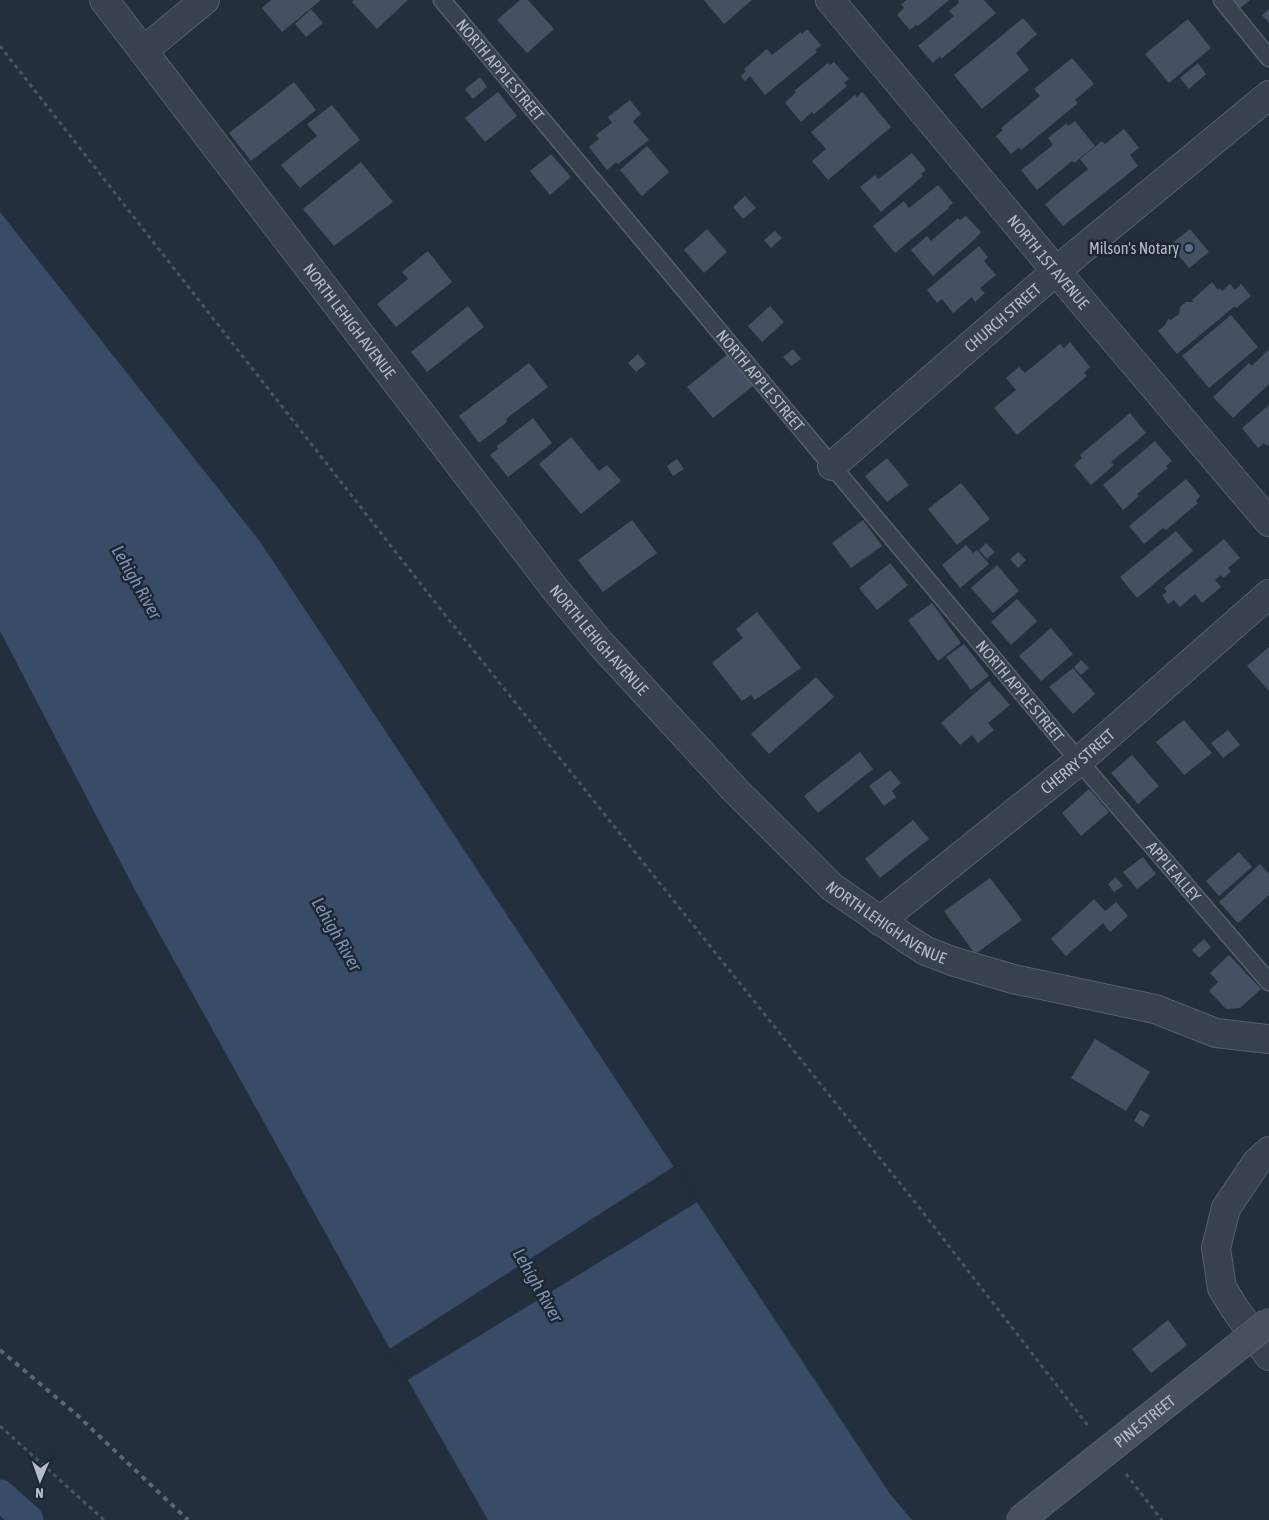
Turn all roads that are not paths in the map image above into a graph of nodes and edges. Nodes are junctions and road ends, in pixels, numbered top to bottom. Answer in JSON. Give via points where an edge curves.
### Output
{"nodes":[{"id":1,"x":104,"y":0,"type":"edge"},
{"id":2,"x":204,"y":0,"type":"edge"},
{"id":3,"x":442,"y":0,"type":"edge"},
{"id":4,"x":830,"y":0,"type":"edge"},
{"id":5,"x":1222,"y":0,"type":"edge"},
{"id":6,"x":143,"y":51,"type":"junction"},
{"id":7,"x":1269,"y":58,"type":"edge"},
{"id":8,"x":1269,"y":94,"type":"edge"},
{"id":9,"x":1056,"y":271,"type":"junction"},
{"id":10,"x":832,"y":466,"type":"junction"},
{"id":11,"x":1269,"y":522,"type":"edge"},
{"id":12,"x":1269,"y":594,"type":"edge"},
{"id":13,"x":1079,"y":761,"type":"junction"},
{"id":14,"x":880,"y":921,"type":"junction"},
{"id":15,"x":1269,"y":982,"type":"edge"},
{"id":16,"x":1269,"y":1039,"type":"edge"},
{"id":17,"x":1269,"y":1151,"type":"edge"},
{"id":18,"x":1269,"y":1322,"type":"edge"},
{"id":19,"x":1269,"y":1356,"type":"edge"},
{"id":20,"x":1020,"y":1520,"type":"edge"}],
"edges":[{"from":1,"to":6,"type":"street","name":"NORTH LEHIGH AVENUE"},
{"from":2,"to":6,"type":"street"},
{"from":3,"to":10,"type":"lane","name":"NORTH APPLE STREET"},
{"from":4,"to":9,"type":"street","name":"NORTH 1ST AVENUE"},
{"from":5,"to":7,"type":"lane"},
{"from":6,"to":14,"type":"street","name":"NORTH LEHIGH AVENUE","via":[[549,581],[601,644],[735,790],[832,887]]},
{"from":8,"to":9,"type":"street","name":"CHURCH STREET"},
{"from":9,"to":10,"type":"street","name":"CHURCH STREET"},
{"from":9,"to":11,"type":"street","name":"NORTH 1ST AVENUE"},
{"from":10,"to":13,"type":"lane","name":"NORTH APPLE STREET"},
{"from":12,"to":13,"type":"street","name":"CHERRY STREET"},
{"from":13,"to":14,"type":"street","name":"CHERRY STREET"},
{"from":13,"to":15,"type":"lane","name":"APPLE ALLEY"},
{"from":14,"to":16,"type":"street","name":"NORTH LEHIGH AVENUE","via":[[926,951],[952,961],[1013,979],[1155,1009],[1216,1033]]},
{"from":17,"to":19,"type":"street","via":[[1257,1162],[1226,1208],[1216,1248],[1222,1288]]},
{"from":18,"to":20,"type":"main road","name":"PINE STREET","bridge":true}]}
